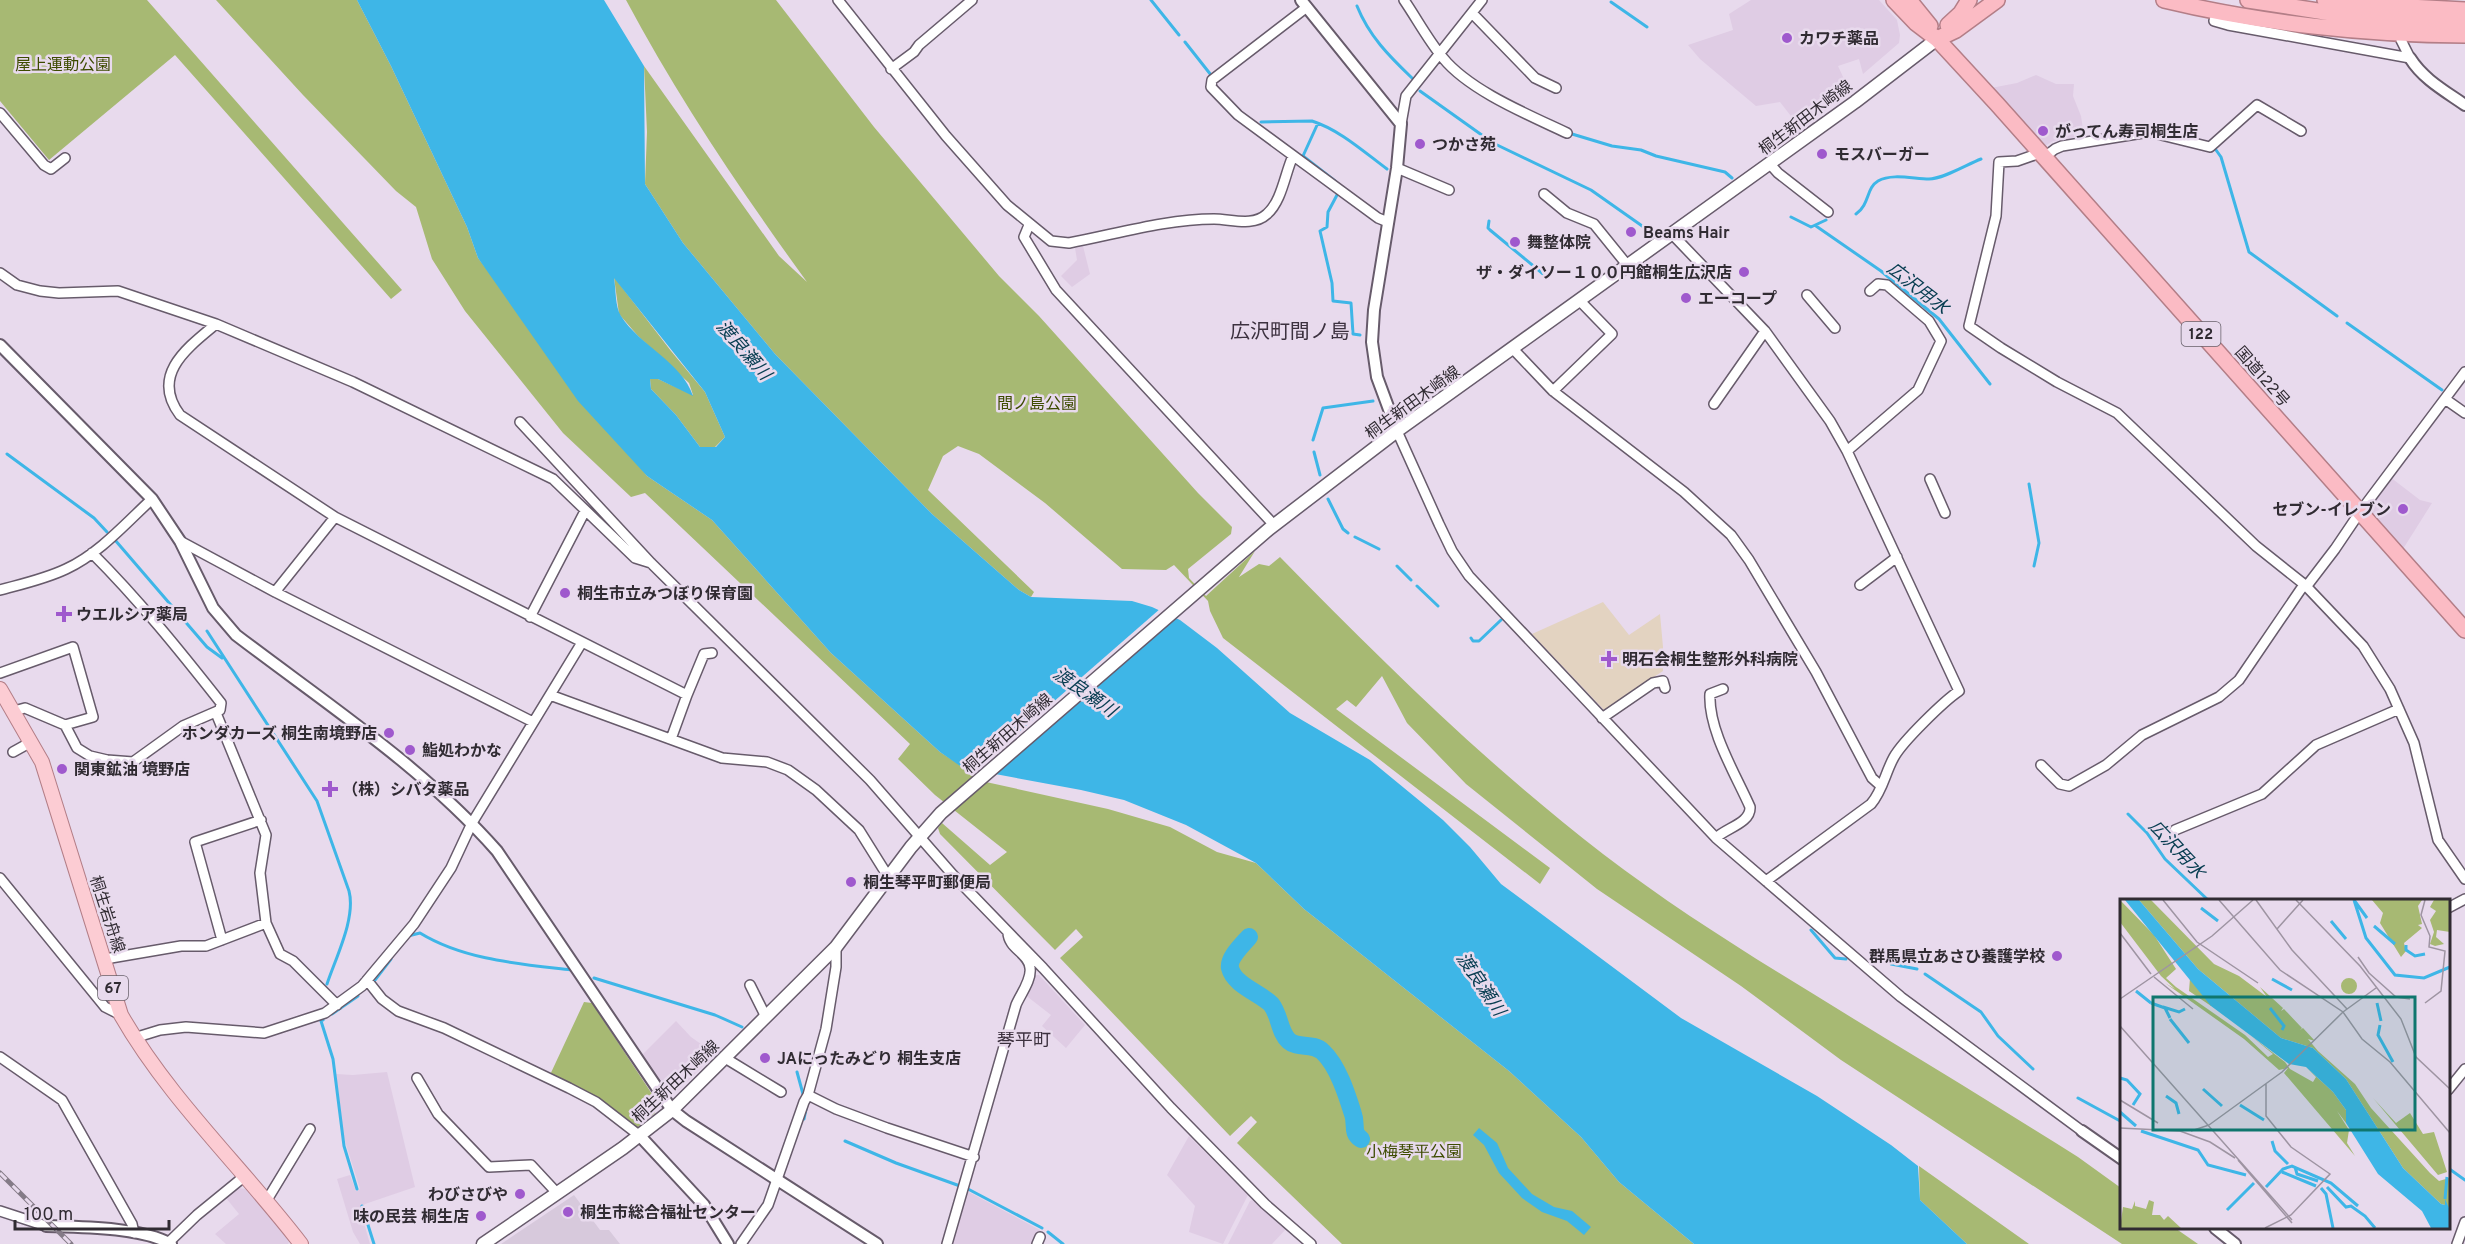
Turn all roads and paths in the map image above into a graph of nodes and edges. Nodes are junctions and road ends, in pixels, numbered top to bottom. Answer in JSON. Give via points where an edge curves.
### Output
{"nodes":[{"id":1,"x":838,"y":0,"type":"edge"},
{"id":2,"x":972,"y":0,"type":"edge"},
{"id":3,"x":1404,"y":0,"type":"edge"},
{"id":4,"x":1482,"y":0,"type":"edge"},
{"id":5,"x":1894,"y":0,"type":"edge"},
{"id":6,"x":1910,"y":0,"type":"edge"},
{"id":7,"x":1969,"y":0,"type":"edge"},
{"id":8,"x":1997,"y":0,"type":"edge"},
{"id":9,"x":2164,"y":0,"type":"edge"},
{"id":10,"x":2248,"y":0,"type":"edge"},
{"id":11,"x":2325,"y":0,"type":"edge"},
{"id":12,"x":2423,"y":0,"type":"edge"},
{"id":13,"x":2465,"y":3,"type":"edge"},
{"id":14,"x":1304,"y":4,"type":"edge"},
{"id":15,"x":2217,"y":10,"type":"junction"},
{"id":16,"x":2465,"y":10,"type":"edge"},
{"id":17,"x":1472,"y":12,"type":"junction"},
{"id":18,"x":2465,"y":24,"type":"edge"},
{"id":19,"x":2465,"y":35,"type":"edge"},
{"id":20,"x":1937,"y":39,"type":"junction"},
{"id":21,"x":2401,"y":40,"type":"dead end"},
{"id":22,"x":1440,"y":54,"type":"junction"},
{"id":23,"x":2410,"y":58,"type":"junction"},
{"id":24,"x":891,"y":69,"type":"junction"},
{"id":25,"x":1556,"y":88,"type":"dead end"},
{"id":26,"x":2465,"y":105,"type":"edge"},
{"id":27,"x":0,"y":113,"type":"edge"},
{"id":28,"x":1401,"y":124,"type":"junction"},
{"id":29,"x":2301,"y":131,"type":"dead end"},
{"id":30,"x":1567,"y":133,"type":"dead end"},
{"id":31,"x":1293,"y":156,"type":"junction"},
{"id":32,"x":2042,"y":156,"type":"junction"},
{"id":33,"x":65,"y":158,"type":"dead end"},
{"id":34,"x":1770,"y":164,"type":"junction"},
{"id":35,"x":1396,"y":168,"type":"junction"},
{"id":36,"x":1449,"y":190,"type":"dead end"},
{"id":37,"x":1544,"y":194,"type":"dead end"},
{"id":38,"x":1828,"y":212,"type":"dead end"},
{"id":39,"x":1388,"y":222,"type":"junction"},
{"id":40,"x":1029,"y":225,"type":"junction"},
{"id":41,"x":1672,"y":234,"type":"junction"},
{"id":42,"x":1628,"y":266,"type":"junction"},
{"id":43,"x":0,"y":273,"type":"edge"},
{"id":44,"x":1870,"y":291,"type":"dead end"},
{"id":45,"x":1807,"y":295,"type":"dead end"},
{"id":46,"x":1580,"y":301,"type":"junction"},
{"id":47,"x":216,"y":324,"type":"junction"},
{"id":48,"x":1835,"y":328,"type":"dead end"},
{"id":49,"x":1766,"y":331,"type":"junction"},
{"id":50,"x":0,"y":345,"type":"edge"},
{"id":51,"x":1513,"y":349,"type":"junction"},
{"id":52,"x":2465,"y":372,"type":"edge"},
{"id":53,"x":1553,"y":391,"type":"junction"},
{"id":54,"x":2445,"y":399,"type":"junction"},
{"id":55,"x":1714,"y":404,"type":"dead end"},
{"id":56,"x":2465,"y":413,"type":"edge"},
{"id":57,"x":520,"y":422,"type":"dead end"},
{"id":58,"x":1397,"y":431,"type":"junction"},
{"id":59,"x":1847,"y":451,"type":"junction"},
{"id":60,"x":1930,"y":479,"type":"dead end"},
{"id":61,"x":152,"y":499,"type":"junction"},
{"id":62,"x":585,"y":511,"type":"junction"},
{"id":63,"x":2360,"y":512,"type":"junction"},
{"id":64,"x":1945,"y":513,"type":"dead end"},
{"id":65,"x":335,"y":517,"type":"junction"},
{"id":66,"x":1274,"y":525,"type":"junction"},
{"id":67,"x":180,"y":541,"type":"junction"},
{"id":68,"x":92,"y":553,"type":"junction"},
{"id":69,"x":1896,"y":557,"type":"junction"},
{"id":70,"x":651,"y":563,"type":"junction"},
{"id":71,"x":1860,"y":585,"type":"dead end"},
{"id":72,"x":2305,"y":585,"type":"junction"},
{"id":73,"x":0,"y":590,"type":"edge"},
{"id":74,"x":275,"y":592,"type":"junction"},
{"id":75,"x":530,"y":617,"type":"junction"},
{"id":76,"x":2465,"y":630,"type":"edge"},
{"id":77,"x":581,"y":644,"type":"junction"},
{"id":78,"x":712,"y":653,"type":"dead end"},
{"id":79,"x":0,"y":673,"type":"edge"},
{"id":80,"x":1665,"y":688,"type":"dead end"},
{"id":81,"x":0,"y":689,"type":"edge"},
{"id":82,"x":1724,"y":689,"type":"dead end"},
{"id":83,"x":550,"y":695,"type":"junction"},
{"id":84,"x":687,"y":695,"type":"junction"},
{"id":85,"x":2399,"y":709,"type":"junction"},
{"id":86,"x":14,"y":711,"type":"junction"},
{"id":87,"x":216,"y":712,"type":"junction"},
{"id":88,"x":1602,"y":718,"type":"junction"},
{"id":89,"x":533,"y":722,"type":"junction"},
{"id":90,"x":66,"y":725,"type":"junction"},
{"id":91,"x":670,"y":739,"type":"junction"},
{"id":92,"x":31,"y":742,"type":"junction"},
{"id":93,"x":13,"y":752,"type":"dead end"},
{"id":94,"x":2042,"y":765,"type":"dead end"},
{"id":95,"x":1881,"y":786,"type":"junction"},
{"id":96,"x":261,"y":820,"type":"junction"},
{"id":97,"x":472,"y":823,"type":"junction"},
{"id":98,"x":2175,"y":830,"type":"dead end"},
{"id":99,"x":921,"y":837,"type":"junction"},
{"id":100,"x":1716,"y":838,"type":"junction"},
{"id":101,"x":890,"y":875,"type":"junction"},
{"id":102,"x":0,"y":878,"type":"edge"},
{"id":103,"x":2465,"y":879,"type":"edge"},
{"id":104,"x":1766,"y":881,"type":"junction"},
{"id":105,"x":2465,"y":899,"type":"edge"},
{"id":106,"x":2450,"y":907,"type":"edge"},
{"id":107,"x":266,"y":923,"type":"junction"},
{"id":108,"x":1008,"y":932,"type":"junction"},
{"id":109,"x":222,"y":940,"type":"junction"},
{"id":110,"x":836,"y":947,"type":"junction"},
{"id":111,"x":105,"y":959,"type":"junction"},
{"id":112,"x":367,"y":980,"type":"junction"},
{"id":113,"x":750,"y":985,"type":"dead end"},
{"id":114,"x":337,"y":1005,"type":"junction"},
{"id":115,"x":121,"y":1015,"type":"junction"},
{"id":116,"x":766,"y":1017,"type":"junction"},
{"id":117,"x":134,"y":1038,"type":"junction"},
{"id":118,"x":0,"y":1057,"type":"edge"},
{"id":119,"x":725,"y":1058,"type":"junction"},
{"id":120,"x":2465,"y":1069,"type":"edge"},
{"id":121,"x":417,"y":1078,"type":"dead end"},
{"id":122,"x":2450,"y":1087,"type":"edge"},
{"id":123,"x":781,"y":1092,"type":"dead end"},
{"id":124,"x":808,"y":1095,"type":"junction"},
{"id":125,"x":672,"y":1110,"type":"junction"},
{"id":126,"x":310,"y":1129,"type":"dead end"},
{"id":127,"x":2082,"y":1131,"type":"joint"},
{"id":128,"x":640,"y":1136,"type":"junction"},
{"id":129,"x":974,"y":1157,"type":"junction"},
{"id":130,"x":2120,"y":1157,"type":"edge"},
{"id":131,"x":246,"y":1175,"type":"junction"},
{"id":132,"x":777,"y":1180,"type":"junction"},
{"id":133,"x":557,"y":1193,"type":"junction"},
{"id":134,"x":267,"y":1200,"type":"junction"},
{"id":135,"x":0,"y":1211,"type":"edge"},
{"id":136,"x":2465,"y":1222,"type":"edge"},
{"id":137,"x":46,"y":1226,"type":"joint"},
{"id":138,"x":2217,"y":1229,"type":"edge"},
{"id":139,"x":134,"y":1233,"type":"junction"},
{"id":140,"x":170,"y":1243,"type":"edge"},
{"id":141,"x":301,"y":1244,"type":"edge"},
{"id":142,"x":483,"y":1244,"type":"edge"},
{"id":143,"x":728,"y":1244,"type":"edge"},
{"id":144,"x":741,"y":1244,"type":"edge"},
{"id":145,"x":877,"y":1244,"type":"edge"},
{"id":146,"x":948,"y":1244,"type":"edge"},
{"id":147,"x":1311,"y":1244,"type":"edge"},
{"id":148,"x":2235,"y":1244,"type":"edge"},
{"id":149,"x":2457,"y":1244,"type":"edge"}],
"edges":[{"from":1,"to":24,"type":"street"},
{"from":2,"to":24,"type":"street"},
{"from":3,"to":22,"type":"street"},
{"from":4,"to":17,"type":"street"},
{"from":5,"to":20,"type":"highway","name":"国道122号"},
{"from":6,"to":20,"type":"highway","name":"国道122号"},
{"from":7,"to":20,"type":"highway"},
{"from":8,"to":20,"type":"highway"},
{"from":9,"to":15,"type":"highway"},
{"from":10,"to":18,"type":"highway","via":[[2369,19]]},
{"from":11,"to":16,"type":"highway"},
{"from":12,"to":13,"type":"highway"},
{"from":14,"to":28,"type":"street"},
{"from":14,"to":31,"type":"street","via":[[1211,84],[1238,115]]},
{"from":15,"to":19,"type":"highway","via":[[2340,27]]},
{"from":15,"to":23,"type":"street","via":[[2214,21],[2228,25]]},
{"from":17,"to":22,"type":"street"},
{"from":17,"to":25,"type":"street","via":[[1535,78]]},
{"from":20,"to":32,"type":"highway","name":"国道122号","number":"122"},
{"from":20,"to":34,"type":"main road","name":"桐生新田木崎線"},
{"from":21,"to":23,"type":"street"},
{"from":22,"to":28,"type":"street","via":[[1406,96]]},
{"from":22,"to":30,"type":"street","via":[[1461,75],[1497,99]]},
{"from":23,"to":26,"type":"street","via":[[2428,80]]},
{"from":24,"to":40,"type":"street","via":[[983,179]]},
{"from":27,"to":33,"type":"street","via":[[44,165],[51,169]]},
{"from":28,"to":35,"type":"street"},
{"from":29,"to":32,"type":"street","via":[[2257,105],[2210,147],[2145,132],[2062,146]]},
{"from":31,"to":39,"type":"street"},
{"from":31,"to":40,"type":"street","via":[[1275,204],[1268,214],[1255,220],[1202,219],[1060,244]]},
{"from":32,"to":63,"type":"highway","name":"国道122号","number":"122"},
{"from":32,"to":72,"type":"street","via":[[2000,162],[1996,216],[1969,326],[2117,413],[2256,546]]},
{"from":34,"to":38,"type":"street"},
{"from":34,"to":41,"type":"main road","name":"桐生新田木崎線"},
{"from":35,"to":36,"type":"street"},
{"from":35,"to":39,"type":"street"},
{"from":37,"to":42,"type":"street","via":[[1567,213],[1594,224]]},
{"from":39,"to":58,"type":"street","via":[[1372,342],[1377,377]]},
{"from":40,"to":66,"type":"street","via":[[1024,237],[1056,290]]},
{"from":41,"to":42,"type":"main road","name":"桐生新田木崎線"},
{"from":41,"to":49,"type":"street"},
{"from":42,"to":46,"type":"main road","name":"桐生新田木崎線"},
{"from":43,"to":47,"type":"street","via":[[17,285],[40,291],[118,291]]},
{"from":44,"to":59,"type":"street","via":[[1878,284],[1887,285],[1929,321],[1941,341],[1918,390]]},
{"from":45,"to":48,"type":"street"},
{"from":46,"to":51,"type":"main road","name":"桐生新田木崎線"},
{"from":46,"to":53,"type":"street","via":[[1612,334]]},
{"from":47,"to":62,"type":"street","via":[[353,382],[544,474]]},
{"from":47,"to":65,"type":"street","via":[[185,349],[173,366],[170,403],[180,415]]},
{"from":49,"to":55,"type":"street"},
{"from":49,"to":59,"type":"street"},
{"from":50,"to":61,"type":"street"},
{"from":51,"to":53,"type":"street"},
{"from":51,"to":58,"type":"main road","name":"桐生新田木崎線"},
{"from":52,"to":54,"type":"street"},
{"from":53,"to":95,"type":"street","via":[[1684,492],[1731,536],[1816,672],[1872,778]]},
{"from":54,"to":56,"type":"street"},
{"from":54,"to":63,"type":"street"},
{"from":57,"to":70,"type":"street"},
{"from":58,"to":66,"type":"main road","name":"桐生新田木崎線"},
{"from":58,"to":88,"type":"street","via":[[1438,524],[1469,576]]},
{"from":59,"to":69,"type":"street"},
{"from":60,"to":64,"type":"street"},
{"from":61,"to":67,"type":"street"},
{"from":61,"to":68,"type":"street"},
{"from":62,"to":70,"type":"street","via":[[635,558]]},
{"from":62,"to":75,"type":"street"},
{"from":63,"to":72,"type":"street"},
{"from":63,"to":76,"type":"highway","name":"国道122号","number":"122"},
{"from":65,"to":74,"type":"street"},
{"from":65,"to":75,"type":"street"},
{"from":66,"to":99,"type":"main road","name":"桐生新田木崎線","via":[[930,824]]},
{"from":67,"to":74,"type":"street"},
{"from":67,"to":97,"type":"street","via":[[213,608],[236,635],[431,784]]},
{"from":68,"to":73,"type":"street","via":[[68,568]]},
{"from":68,"to":87,"type":"street","via":[[132,593],[221,703]]},
{"from":69,"to":71,"type":"street"},
{"from":69,"to":95,"type":"street","via":[[1959,690],[1894,755]]},
{"from":70,"to":99,"type":"street","via":[[870,780]]},
{"from":72,"to":85,"type":"street","via":[[2363,646],[2378,666]]},
{"from":72,"to":94,"type":"street","via":[[2277,621],[2250,667],[2219,697],[2142,735],[2106,765],[2069,786],[2060,784]]},
{"from":74,"to":89,"type":"street"},
{"from":75,"to":77,"type":"street"},
{"from":77,"to":83,"type":"street"},
{"from":77,"to":84,"type":"street"},
{"from":78,"to":84,"type":"street","via":[[704,654]]},
{"from":79,"to":90,"type":"street","via":[[73,647],[93,717]]},
{"from":80,"to":88,"type":"street","via":[[1662,681],[1653,683]]},
{"from":81,"to":86,"type":"main road","name":"桐生岩舟線","number":"67"},
{"from":82,"to":100,"type":"street","via":[[1710,694],[1712,711],[1751,813]]},
{"from":83,"to":89,"type":"street"},
{"from":83,"to":91,"type":"street"},
{"from":84,"to":91,"type":"street"},
{"from":85,"to":98,"type":"street","via":[[2316,745],[2262,794]]},
{"from":85,"to":103,"type":"street","via":[[2420,761],[2438,840]]},
{"from":86,"to":90,"type":"street","via":[[25,708]]},
{"from":86,"to":92,"type":"main road","name":"桐生岩舟線","number":"67"},
{"from":87,"to":90,"type":"street","via":[[183,726],[133,762],[106,760],[81,752]]},
{"from":87,"to":96,"type":"street"},
{"from":88,"to":100,"type":"street"},
{"from":89,"to":97,"type":"street"},
{"from":91,"to":101,"type":"street","via":[[722,758],[767,762],[788,770],[859,830]]},
{"from":92,"to":93,"type":"street"},
{"from":92,"to":111,"type":"main road","name":"桐生岩舟線","number":"67","via":[[42,762]]},
{"from":95,"to":104,"type":"street","via":[[1871,804]]},
{"from":96,"to":107,"type":"street","via":[[266,835],[260,873]]},
{"from":96,"to":109,"type":"street","via":[[195,842]]},
{"from":97,"to":112,"type":"street","via":[[451,868],[414,924]]},
{"from":97,"to":125,"type":"street","via":[[516,877]]},
{"from":99,"to":101,"type":"main road","name":"桐生新田木崎線"},
{"from":99,"to":108,"type":"street"},
{"from":100,"to":104,"type":"street"},
{"from":101,"to":110,"type":"main road","name":"桐生新田木崎線"},
{"from":102,"to":115,"type":"street","via":[[105,1007]]},
{"from":104,"to":127,"type":"street","via":[[1901,998]]},
{"from":105,"to":106,"type":"street"},
{"from":107,"to":109,"type":"street"},
{"from":107,"to":114,"type":"street","via":[[280,954],[293,961]]},
{"from":108,"to":129,"type":"street","via":[[1009,942],[1031,970],[1016,1005]]},
{"from":108,"to":147,"type":"street","via":[[1186,1123],[1265,1204]]},
{"from":109,"to":111,"type":"street","via":[[206,946],[181,946]]},
{"from":110,"to":116,"type":"main road","name":"桐生新田木崎線"},
{"from":110,"to":124,"type":"street","via":[[826,1029]]},
{"from":111,"to":115,"type":"main road","name":"桐生岩舟線","number":"67"},
{"from":112,"to":114,"type":"street"},
{"from":112,"to":128,"type":"street","via":[[398,1011],[444,1028],[569,1088],[596,1102]]},
{"from":113,"to":116,"type":"street"},
{"from":114,"to":117,"type":"street","via":[[316,1018],[264,1033],[186,1027]]},
{"from":115,"to":117,"type":"main road","name":"桐生岩舟線","number":"67"},
{"from":116,"to":119,"type":"main road","name":"桐生新田木崎線"},
{"from":117,"to":131,"type":"main road","name":"桐生岩舟線","number":"67","via":[[185,1106]]},
{"from":118,"to":139,"type":"street","via":[[62,1100]]},
{"from":119,"to":123,"type":"street"},
{"from":119,"to":125,"type":"main road","name":"桐生新田木崎線"},
{"from":120,"to":122,"type":"street"},
{"from":121,"to":133,"type":"street","via":[[438,1114],[489,1167],[531,1165]]},
{"from":124,"to":129,"type":"street","via":[[836,1109]]},
{"from":124,"to":132,"type":"street"},
{"from":125,"to":128,"type":"main road","name":"桐生新田木崎線"},
{"from":125,"to":132,"type":"street"},
{"from":126,"to":134,"type":"street"},
{"from":127,"to":130,"type":"street"},
{"from":128,"to":133,"type":"main road","name":"桐生新田木崎線"},
{"from":128,"to":143,"type":"street","via":[[704,1205]]},
{"from":129,"to":146,"type":"street"},
{"from":131,"to":134,"type":"main road","name":"桐生岩舟線","number":"67"},
{"from":131,"to":140,"type":"street","via":[[196,1215]]},
{"from":132,"to":144,"type":"street","via":[[768,1205]]},
{"from":132,"to":145,"type":"street"},
{"from":133,"to":142,"type":"main road","name":"桐生新田木崎線"},
{"from":134,"to":141,"type":"main road","name":"桐生岩舟線","number":"67"},
{"from":135,"to":137,"type":"street"},
{"from":136,"to":149,"type":"street"},
{"from":137,"to":139,"type":"street"},
{"from":138,"to":148,"type":"street"},
{"from":139,"to":140,"type":"street"}]}
